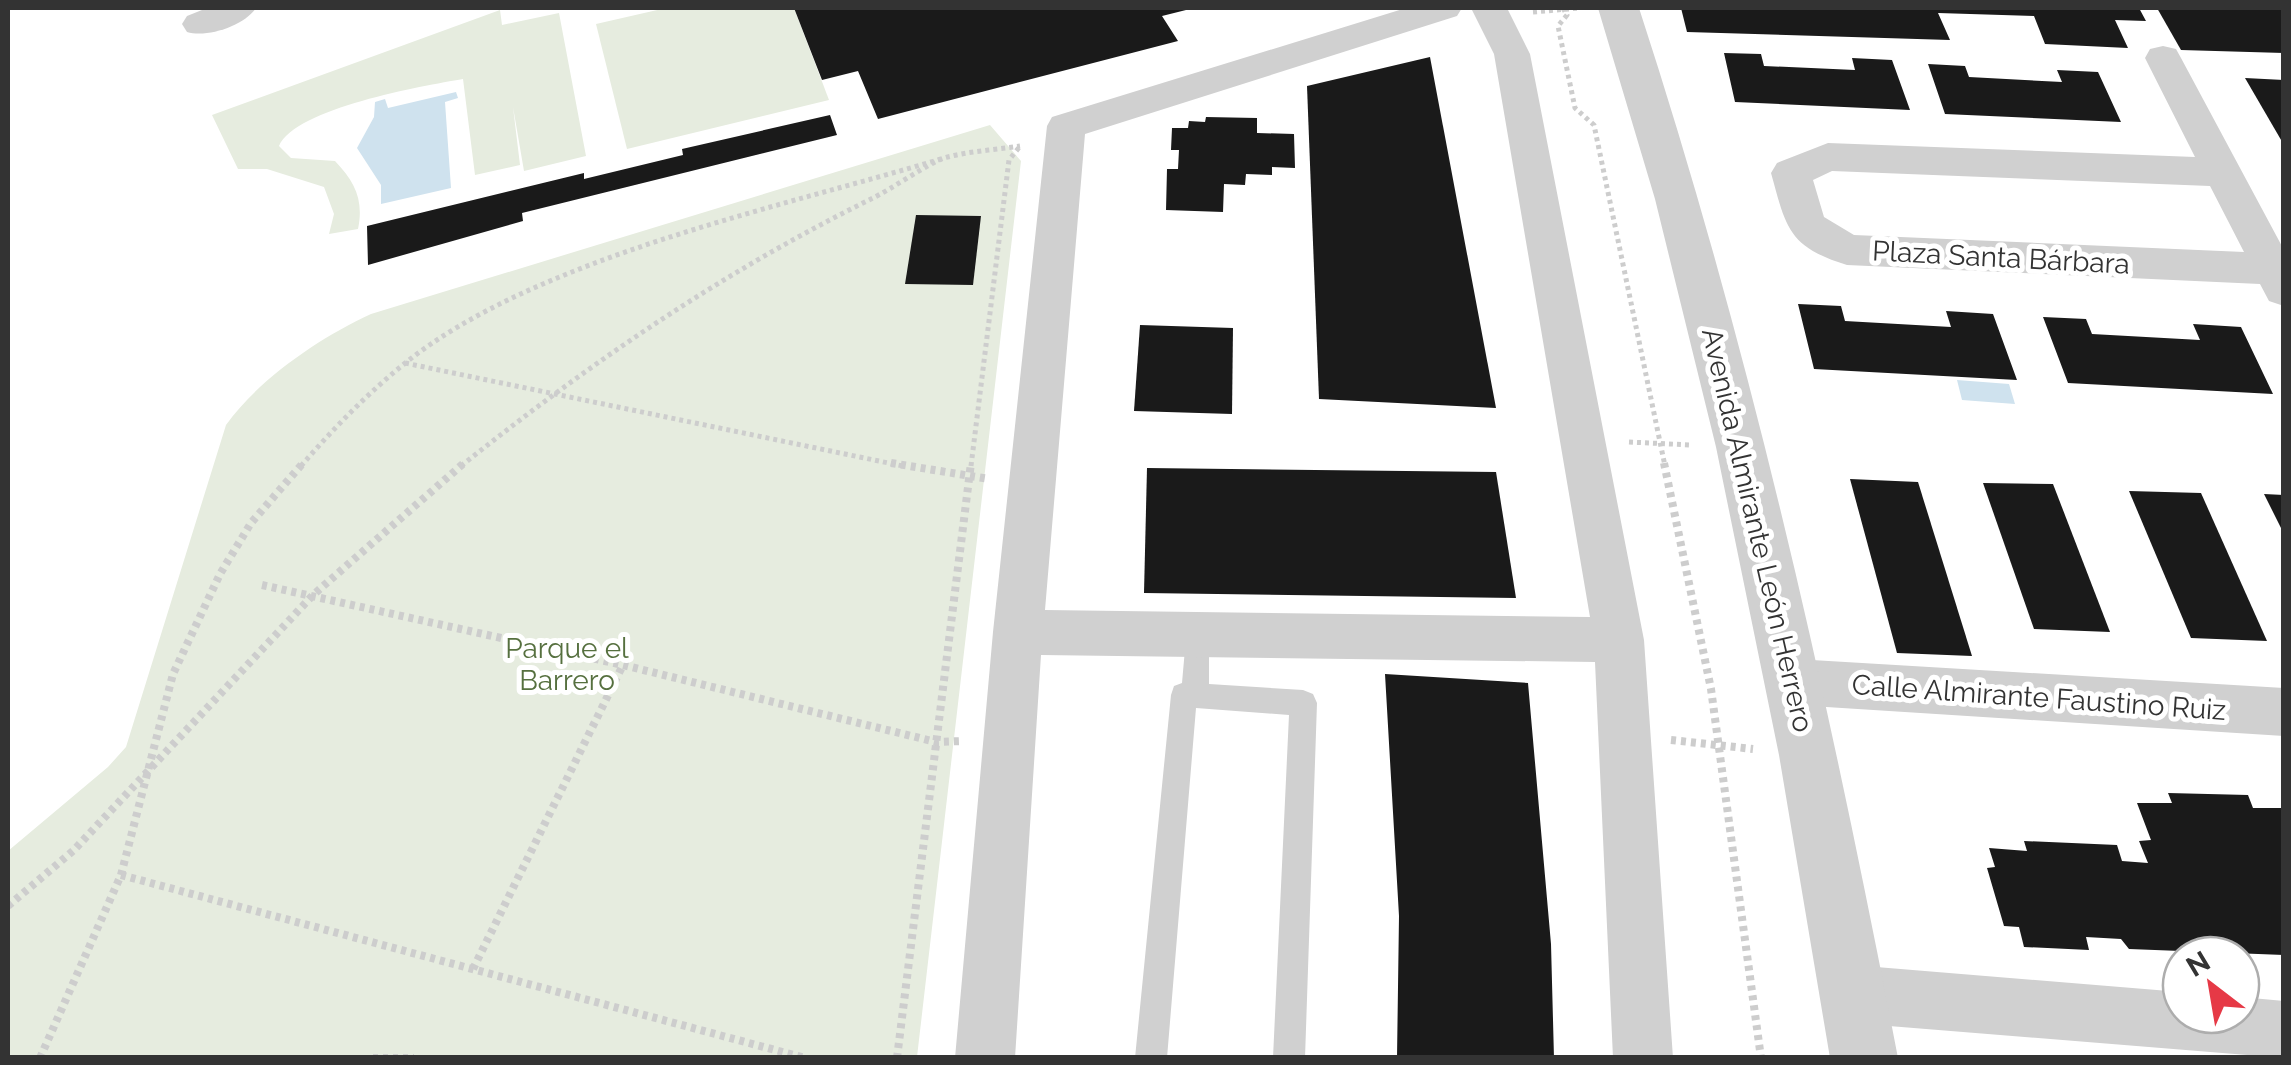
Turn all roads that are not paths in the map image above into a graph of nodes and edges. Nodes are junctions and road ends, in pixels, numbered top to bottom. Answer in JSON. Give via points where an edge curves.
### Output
{"nodes":[{"id":1,"x":238,"y":8,"type":"edge"},
{"id":2,"x":1444,"y":8,"type":"edge"},
{"id":3,"x":1621,"y":8,"type":"edge"},
{"id":4,"x":1491,"y":13,"type":"edge"},
{"id":5,"x":200,"y":24,"type":"dead end"},
{"id":6,"x":2163,"y":58,"type":"dead end"},
{"id":7,"x":2222,"y":172,"type":"junction"},
{"id":8,"x":2278,"y":280,"type":"edge"},
{"id":9,"x":1018,"y":632,"type":"junction"},
{"id":10,"x":1196,"y":634,"type":"junction"},
{"id":11,"x":1619,"y":640,"type":"junction"},
{"id":12,"x":1795,"y":682,"type":"junction"},
{"id":13,"x":1195,"y":696,"type":"junction"},
{"id":14,"x":2284,"y":712,"type":"edge"},
{"id":15,"x":1852,"y":994,"type":"junction"},
{"id":16,"x":2284,"y":1030,"type":"edge"},
{"id":17,"x":985,"y":1058,"type":"edge"},
{"id":18,"x":1151,"y":1058,"type":"edge"},
{"id":19,"x":1289,"y":1058,"type":"edge"},
{"id":20,"x":1643,"y":1058,"type":"edge"},
{"id":21,"x":1864,"y":1058,"type":"edge"}],
"edges":[{"from":1,"to":5,"type":"street"},
{"from":2,"to":9,"type":"street","via":[[1066,126]]},
{"from":3,"to":12,"type":"street","name":"Avenida Almirante León Herrero","via":[[1678,199]]},
{"from":4,"to":11,"type":"street","via":[[1512,54]]},
{"from":6,"to":7,"type":"street"},
{"from":7,"to":8,"type":"street"},
{"from":7,"to":8,"type":"street","name":"Plaza Santa Bárbara","via":[[1828,157],[1791,173],[1806,226],[1847,250]]},
{"from":9,"to":10,"type":"street"},
{"from":9,"to":17,"type":"street"},
{"from":10,"to":11,"type":"street"},
{"from":10,"to":13,"type":"lane"},
{"from":11,"to":20,"type":"street"},
{"from":12,"to":14,"type":"street","name":"Calle Almirante Faustino Ruiz"},
{"from":12,"to":15,"type":"street","name":"Avenida Almirante León Herrero"},
{"from":13,"to":18,"type":"lane","via":[[1184,695]]},
{"from":13,"to":19,"type":"lane","via":[[1303,703]]},
{"from":15,"to":16,"type":"street"},
{"from":15,"to":21,"type":"street","name":"Avenida Almirante León Herrero"}]}
